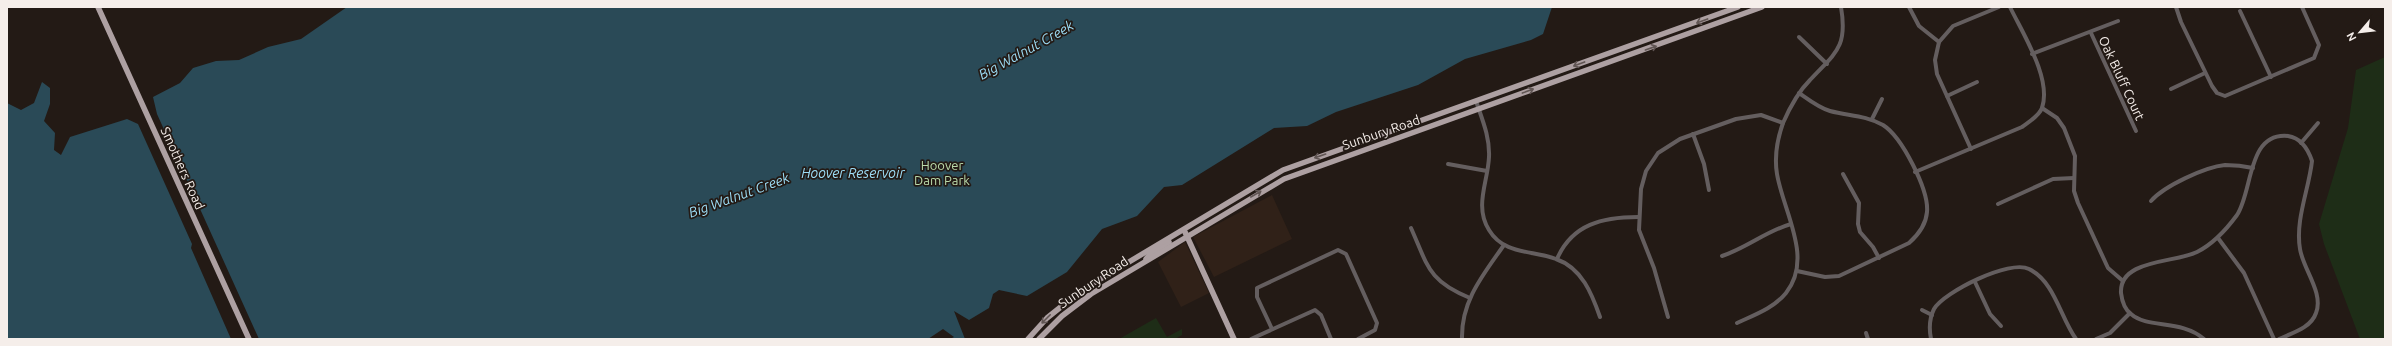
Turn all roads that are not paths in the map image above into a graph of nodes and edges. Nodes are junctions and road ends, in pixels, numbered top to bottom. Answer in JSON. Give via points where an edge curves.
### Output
{"nodes":[{"id":1,"x":98,"y":7,"type":"edge"},
{"id":2,"x":1738,"y":7,"type":"edge"},
{"id":3,"x":1762,"y":7,"type":"edge"},
{"id":4,"x":1841,"y":7,"type":"edge"},
{"id":5,"x":1909,"y":7,"type":"edge"},
{"id":6,"x":1999,"y":7,"type":"edge"},
{"id":7,"x":2010,"y":7,"type":"edge"},
{"id":8,"x":2176,"y":7,"type":"edge"},
{"id":9,"x":2302,"y":7,"type":"edge"},
{"id":10,"x":2240,"y":11,"type":"dead end"},
{"id":11,"x":2118,"y":21,"type":"dead end"},
{"id":12,"x":2091,"y":33,"type":"junction"},
{"id":13,"x":1799,"y":37,"type":"dead end"},
{"id":14,"x":1939,"y":42,"type":"junction"},
{"id":15,"x":2032,"y":54,"type":"junction"},
{"id":16,"x":1827,"y":64,"type":"junction"},
{"id":17,"x":2205,"y":73,"type":"junction"},
{"id":18,"x":2271,"y":77,"type":"junction"},
{"id":19,"x":1977,"y":82,"type":"dead end"},
{"id":20,"x":1520,"y":85,"type":"junction"},
{"id":21,"x":2171,"y":89,"type":"dead end"},
{"id":22,"x":1799,"y":93,"type":"junction"},
{"id":23,"x":1947,"y":96,"type":"junction"},
{"id":24,"x":1882,"y":99,"type":"dead end"},
{"id":25,"x":1476,"y":101,"type":"junction"},
{"id":26,"x":1478,"y":108,"type":"junction"},
{"id":27,"x":2042,"y":108,"type":"junction"},
{"id":28,"x":1872,"y":119,"type":"junction"},
{"id":29,"x":1783,"y":123,"type":"junction"},
{"id":30,"x":2318,"y":123,"type":"dead end"},
{"id":31,"x":1430,"y":126,"type":"junction"},
{"id":32,"x":2136,"y":132,"type":"dead end"},
{"id":33,"x":1693,"y":134,"type":"junction"},
{"id":34,"x":2301,"y":143,"type":"junction"},
{"id":35,"x":1971,"y":149,"type":"junction"},
{"id":36,"x":1448,"y":164,"type":"dead end"},
{"id":37,"x":2253,"y":168,"type":"junction"},
{"id":38,"x":1487,"y":171,"type":"junction"},
{"id":39,"x":1915,"y":172,"type":"junction"},
{"id":40,"x":1843,"y":174,"type":"dead end"},
{"id":41,"x":2074,"y":178,"type":"junction"},
{"id":42,"x":1251,"y":187,"type":"junction"},
{"id":43,"x":1709,"y":190,"type":"dead end"},
{"id":44,"x":2151,"y":201,"type":"dead end"},
{"id":45,"x":1998,"y":204,"type":"dead end"},
{"id":46,"x":1638,"y":217,"type":"junction"},
{"id":47,"x":1791,"y":224,"type":"junction"},
{"id":48,"x":1183,"y":228,"type":"junction"},
{"id":49,"x":1411,"y":228,"type":"dead end"},
{"id":50,"x":1186,"y":235,"type":"junction"},
{"id":51,"x":2218,"y":238,"type":"junction"},
{"id":52,"x":1504,"y":245,"type":"junction"},
{"id":53,"x":1722,"y":256,"type":"dead end"},
{"id":54,"x":1879,"y":258,"type":"junction"},
{"id":55,"x":1557,"y":259,"type":"junction"},
{"id":56,"x":1142,"y":263,"type":"junction"},
{"id":57,"x":1797,"y":271,"type":"junction"},
{"id":58,"x":2123,"y":281,"type":"junction"},
{"id":59,"x":1975,"y":282,"type":"junction"},
{"id":60,"x":1470,"y":298,"type":"junction"},
{"id":61,"x":1922,"y":310,"type":"dead end"},
{"id":62,"x":2129,"y":314,"type":"junction"},
{"id":63,"x":1932,"y":315,"type":"junction"},
{"id":64,"x":1600,"y":317,"type":"dead end"},
{"id":65,"x":1668,"y":317,"type":"dead end"},
{"id":66,"x":1737,"y":323,"type":"dead end"},
{"id":67,"x":2000,"y":326,"type":"dead end"},
{"id":68,"x":1272,"y":329,"type":"junction"},
{"id":69,"x":1866,"y":333,"type":"dead end"},
{"id":70,"x":249,"y":339,"type":"edge"},
{"id":71,"x":1028,"y":339,"type":"edge"},
{"id":72,"x":1039,"y":339,"type":"edge"},
{"id":73,"x":1234,"y":339,"type":"edge"},
{"id":74,"x":1251,"y":339,"type":"edge"},
{"id":75,"x":1331,"y":339,"type":"edge"},
{"id":76,"x":1358,"y":339,"type":"edge"},
{"id":77,"x":1462,"y":339,"type":"edge"},
{"id":78,"x":1868,"y":339,"type":"edge"},
{"id":79,"x":1931,"y":339,"type":"edge"},
{"id":80,"x":2076,"y":339,"type":"edge"},
{"id":81,"x":2096,"y":339,"type":"edge"},
{"id":82,"x":2204,"y":339,"type":"edge"},
{"id":83,"x":2274,"y":339,"type":"edge"},
{"id":84,"x":2279,"y":339,"type":"edge"}],
"edges":[{"from":1,"to":70,"type":"main road","name":"Smothers Road"},
{"from":2,"to":20,"type":"main road","name":"Sunbury Road","one_way":true},
{"from":26,"to":3,"type":"main road","name":"Sunbury Road","one_way":true},
{"from":4,"to":16,"type":"street","via":[[1844,31],[1837,52]]},
{"from":5,"to":14,"type":"street","via":[[1919,26]]},
{"from":6,"to":14,"type":"street","via":[[1953,26]]},
{"from":7,"to":15,"type":"street"},
{"from":8,"to":17,"type":"street"},
{"from":9,"to":18,"type":"street","via":[[2318,42],[2318,52],[2312,60]]},
{"from":10,"to":18,"type":"street"},
{"from":11,"to":12,"type":"street"},
{"from":12,"to":15,"type":"street","via":[[2056,43]]},
{"from":12,"to":32,"type":"street","name":"Oak Bluff Court"},
{"from":13,"to":16,"type":"street"},
{"from":14,"to":23,"type":"street","via":[[1934,60]]},
{"from":15,"to":27,"type":"street","via":[[2044,86]]},
{"from":16,"to":22,"type":"street"},
{"from":17,"to":18,"type":"street","via":[[2214,90],[2225,96]]},
{"from":17,"to":21,"type":"street"},
{"from":19,"to":23,"type":"street"},
{"from":20,"to":25,"type":"main road","name":"Sunbury Road"},
{"from":20,"to":26,"type":"main road"},
{"from":22,"to":28,"type":"street","via":[[1830,111],[1857,114]]},
{"from":22,"to":29,"type":"street"},
{"from":23,"to":35,"type":"street"},
{"from":24,"to":28,"type":"street"},
{"from":25,"to":26,"type":"street"},
{"from":25,"to":31,"type":"main road","via":[[1471,106],[1449,114]]},
{"from":25,"to":42,"type":"main road","name":"Sunbury Road","one_way":true,"via":[[1294,165]]},
{"from":26,"to":31,"type":"main road","name":"Sunbury Road"},
{"from":26,"to":38,"type":"street","via":[[1489,143]]},
{"from":27,"to":35,"type":"street","via":[[2034,119],[2022,127]]},
{"from":27,"to":41,"type":"street","via":[[2061,122],[2073,147],[2076,165]]},
{"from":28,"to":39,"type":"street","via":[[1885,126],[1898,140]]},
{"from":29,"to":33,"type":"street","via":[[1753,114]]},
{"from":29,"to":47,"type":"street","via":[[1776,150],[1777,174]]},
{"from":30,"to":34,"type":"street"},
{"from":50,"to":31,"type":"main road","name":"Sunbury Road","one_way":true,"via":[[1284,179]]},
{"from":33,"to":43,"type":"street","via":[[1704,164]]},
{"from":33,"to":46,"type":"street","via":[[1668,146],[1651,163],[1642,180]]},
{"from":34,"to":37,"type":"street","via":[[2285,136],[2270,139],[2257,152]]},
{"from":34,"to":84,"type":"street","via":[[2312,161],[2299,231],[2299,246],[2318,301],[2311,322]]},
{"from":35,"to":39,"type":"street"},
{"from":36,"to":38,"type":"street"},
{"from":37,"to":44,"type":"street","via":[[2226,165],[2210,168],[2165,190]]},
{"from":37,"to":51,"type":"street","via":[[2246,196],[2238,214]]},
{"from":38,"to":52,"type":"street","via":[[1482,214],[1489,230]]},
{"from":39,"to":54,"type":"street","via":[[1927,202],[1927,214],[1923,224],[1917,236],[1909,243]]},
{"from":40,"to":54,"type":"street","via":[[1859,202],[1860,232]]},
{"from":41,"to":45,"type":"street","via":[[2053,178]]},
{"from":41,"to":58,"type":"street","via":[[2074,191],[2078,203],[2104,259],[2112,272]]},
{"from":42,"to":48,"type":"main road","name":"Sunbury Road"},
{"from":42,"to":50,"type":"main road","via":[[1237,202],[1189,230]]},
{"from":46,"to":55,"type":"street","via":[[1609,218],[1579,231],[1567,239]]},
{"from":46,"to":65,"type":"street","via":[[1640,238],[1654,268]]},
{"from":47,"to":53,"type":"street","via":[[1771,230],[1743,248]]},
{"from":47,"to":57,"type":"street","via":[[1796,240]]},
{"from":48,"to":50,"type":"main road"},
{"from":48,"to":56,"type":"main road","via":[[1180,235],[1151,253]]},
{"from":48,"to":71,"type":"main road","name":"Sunbury Road","one_way":true,"via":[[1066,300]]},
{"from":49,"to":60,"type":"street","via":[[1434,276],[1448,288]]},
{"from":50,"to":56,"type":"main road","name":"Sunbury Road"},
{"from":50,"to":73,"type":"main road"},
{"from":51,"to":58,"type":"street","via":[[2198,252],[2181,259],[2140,266]]},
{"from":51,"to":83,"type":"street","via":[[2244,273]]},
{"from":52,"to":55,"type":"street"},
{"from":52,"to":60,"type":"street"},
{"from":54,"to":57,"type":"street","via":[[1839,276],[1825,278]]},
{"from":55,"to":64,"type":"street","via":[[1580,276],[1594,298]]},
{"from":56,"to":72,"type":"main road","name":"Sunbury Road","via":[[1078,303]]},
{"from":57,"to":66,"type":"street","via":[[1786,292],[1771,306]]},
{"from":58,"to":62,"type":"street","via":[[2121,298]]},
{"from":59,"to":63,"type":"street","via":[[1939,302]]},
{"from":59,"to":67,"type":"street","via":[[1990,314]]},
{"from":59,"to":80,"type":"street","via":[[2011,267],[2027,268],[2050,289]]},
{"from":60,"to":77,"type":"street","via":[[1464,315]]},
{"from":61,"to":63,"type":"street"},
{"from":62,"to":81,"type":"street","via":[[2110,332]]},
{"from":62,"to":82,"type":"street","via":[[2142,320],[2186,328]]},
{"from":63,"to":79,"type":"street"},
{"from":68,"to":74,"type":"street"},
{"from":68,"to":75,"type":"street","via":[[1315,310],[1321,315]]},
{"from":68,"to":76,"type":"street","via":[[1257,296],[1257,288],[1341,250],[1346,254],[1373,313],[1377,328]]},
{"from":69,"to":78,"type":"street"}]}
